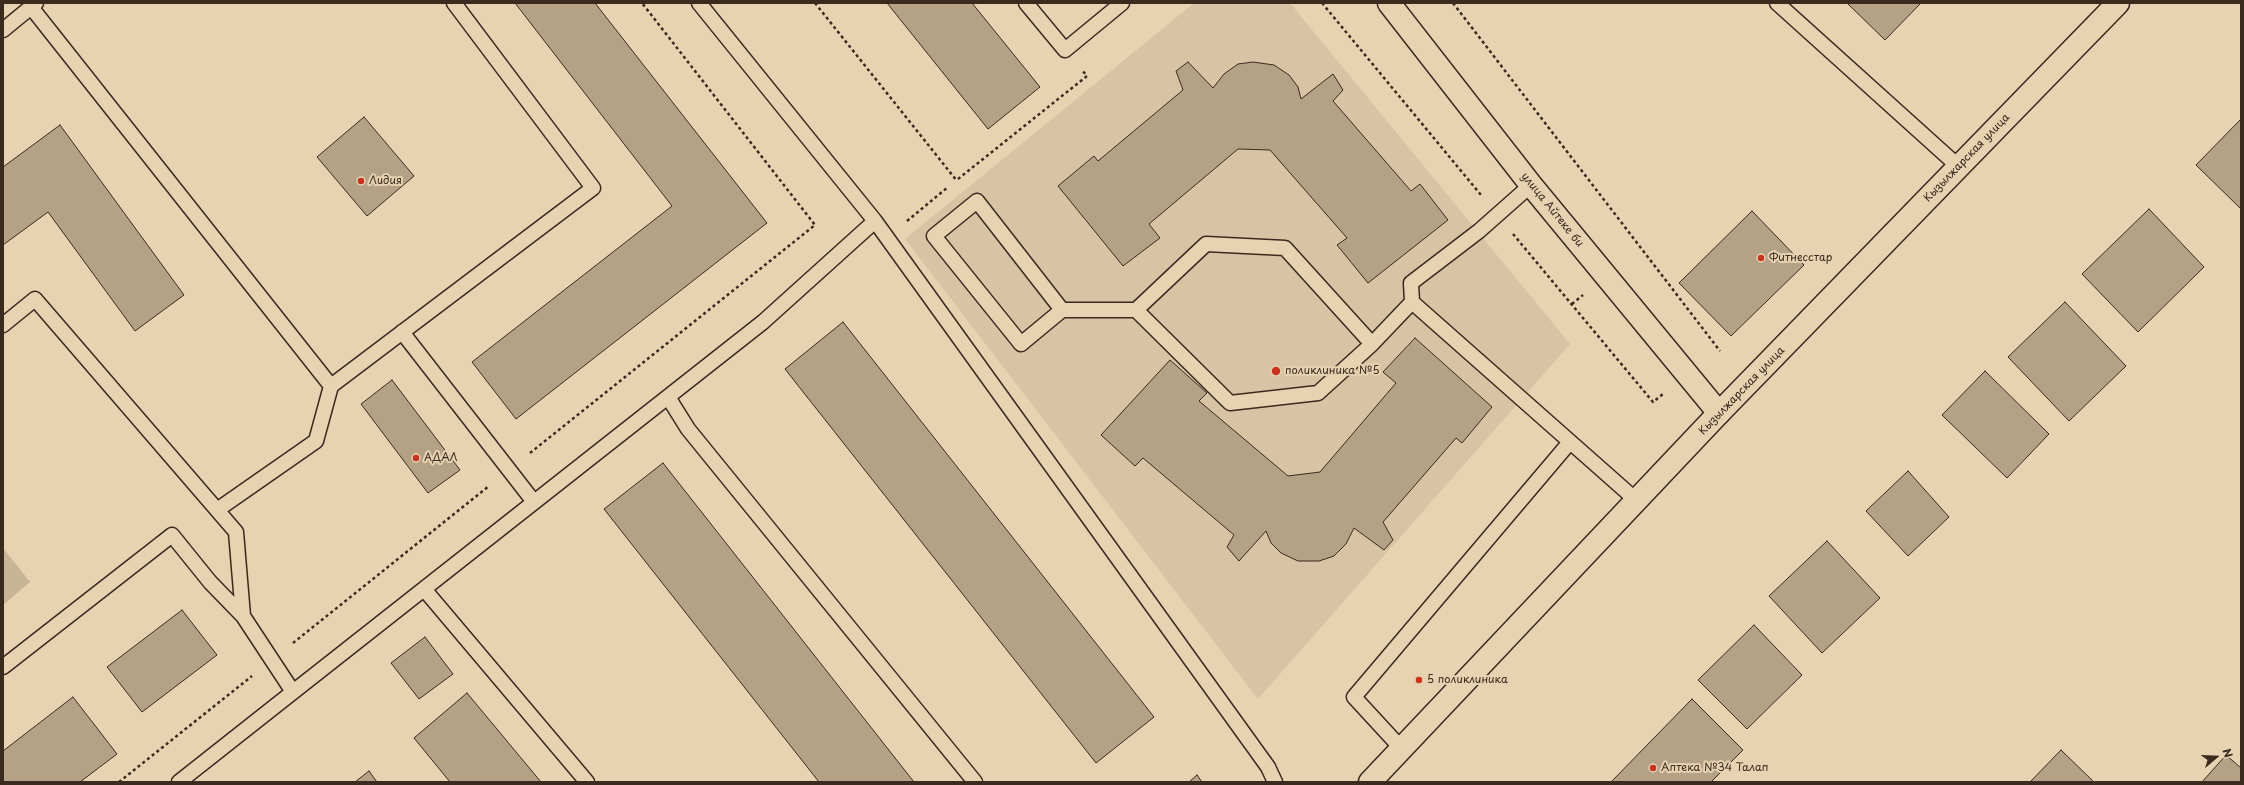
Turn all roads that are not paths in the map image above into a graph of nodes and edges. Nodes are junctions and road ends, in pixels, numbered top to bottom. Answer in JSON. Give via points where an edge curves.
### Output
{"nodes":[{"id":1,"x":454,"y":3,"type":"edge"},
{"id":2,"x":699,"y":3,"type":"edge"},
{"id":3,"x":1026,"y":3,"type":"edge"},
{"id":4,"x":1122,"y":3,"type":"edge"},
{"id":5,"x":1389,"y":3,"type":"edge"},
{"id":6,"x":1777,"y":3,"type":"edge"},
{"id":7,"x":2118,"y":3,"type":"edge"},
{"id":8,"x":33,"y":5,"type":"edge"},
{"id":9,"x":3,"y":30,"type":"edge"},
{"id":10,"x":1959,"y":167,"type":"junction"},
{"id":11,"x":1531,"y":185,"type":"junction"},
{"id":12,"x":875,"y":221,"type":"junction"},
{"id":13,"x":1412,"y":302,"type":"junction"},
{"id":14,"x":1062,"y":310,"type":"junction"},
{"id":15,"x":1136,"y":310,"type":"junction"},
{"id":16,"x":3,"y":324,"type":"edge"},
{"id":17,"x":402,"y":332,"type":"junction"},
{"id":18,"x":1372,"y":344,"type":"junction"},
{"id":19,"x":331,"y":386,"type":"junction"},
{"id":20,"x":668,"y":397,"type":"junction"},
{"id":21,"x":1719,"y":413,"type":"junction"},
{"id":22,"x":1570,"y":442,"type":"junction"},
{"id":23,"x":1636,"y":500,"type":"junction"},
{"id":24,"x":534,"y":502,"type":"junction"},
{"id":25,"x":216,"y":510,"type":"junction"},
{"id":26,"x":424,"y":589,"type":"junction"},
{"id":27,"x":243,"y":616,"type":"junction"},
{"id":28,"x":3,"y":667,"type":"edge"},
{"id":29,"x":293,"y":692,"type":"junction"},
{"id":30,"x":1401,"y":748,"type":"junction"},
{"id":31,"x":179,"y":782,"type":"edge"},
{"id":32,"x":587,"y":782,"type":"edge"},
{"id":33,"x":975,"y":782,"type":"edge"},
{"id":34,"x":1275,"y":782,"type":"edge"},
{"id":35,"x":1370,"y":782,"type":"edge"}],
"edges":[{"from":1,"to":17,"type":"lane","via":[[592,188]]},
{"from":2,"to":12,"type":"lane"},
{"from":3,"to":4,"type":"lane","via":[[1065,50]]},
{"from":5,"to":11,"type":"street","name":"улица Айтеке би"},
{"from":6,"to":10,"type":"lane"},
{"from":7,"to":10,"type":"street","name":"Кызылжарская улица"},
{"from":8,"to":9,"type":"lane"},
{"from":8,"to":19,"type":"lane"},
{"from":10,"to":21,"type":"street","name":"Кызылжарская улица"},
{"from":11,"to":13,"type":"lane","via":[[1479,231],[1411,283]]},
{"from":11,"to":21,"type":"street","name":"улица Айтеке би"},
{"from":12,"to":20,"type":"lane","via":[[763,322]]},
{"from":12,"to":34,"type":"lane","via":[[1263,760]]},
{"from":13,"to":18,"type":"lane"},
{"from":13,"to":22,"type":"lane"},
{"from":14,"to":14,"type":"lane","via":[[977,201],[934,236],[1021,344]]},
{"from":14,"to":15,"type":"lane"},
{"from":15,"to":18,"type":"lane","via":[[1230,403],[1318,393]]},
{"from":15,"to":18,"type":"lane","via":[[1206,244],[1285,248]]},
{"from":16,"to":25,"type":"lane","via":[[35,299]]},
{"from":17,"to":19,"type":"lane"},
{"from":17,"to":24,"type":"lane"},
{"from":19,"to":25,"type":"lane","via":[[316,441]]},
{"from":20,"to":24,"type":"lane"},
{"from":20,"to":33,"type":"lane","via":[[688,429]]},
{"from":21,"to":23,"type":"street","name":"Кызылжарская улица"},
{"from":22,"to":23,"type":"lane"},
{"from":22,"to":30,"type":"lane","via":[[1354,697]]},
{"from":23,"to":30,"type":"street","name":"Кызылжарская улица"},
{"from":24,"to":26,"type":"lane"},
{"from":25,"to":27,"type":"lane","via":[[236,532]]},
{"from":26,"to":29,"type":"lane"},
{"from":26,"to":32,"type":"lane"},
{"from":27,"to":28,"type":"lane","via":[[210,582],[172,535]]},
{"from":27,"to":29,"type":"lane"},
{"from":29,"to":31,"type":"lane"},
{"from":30,"to":35,"type":"street","name":"Кызылжарская улица"}]}
